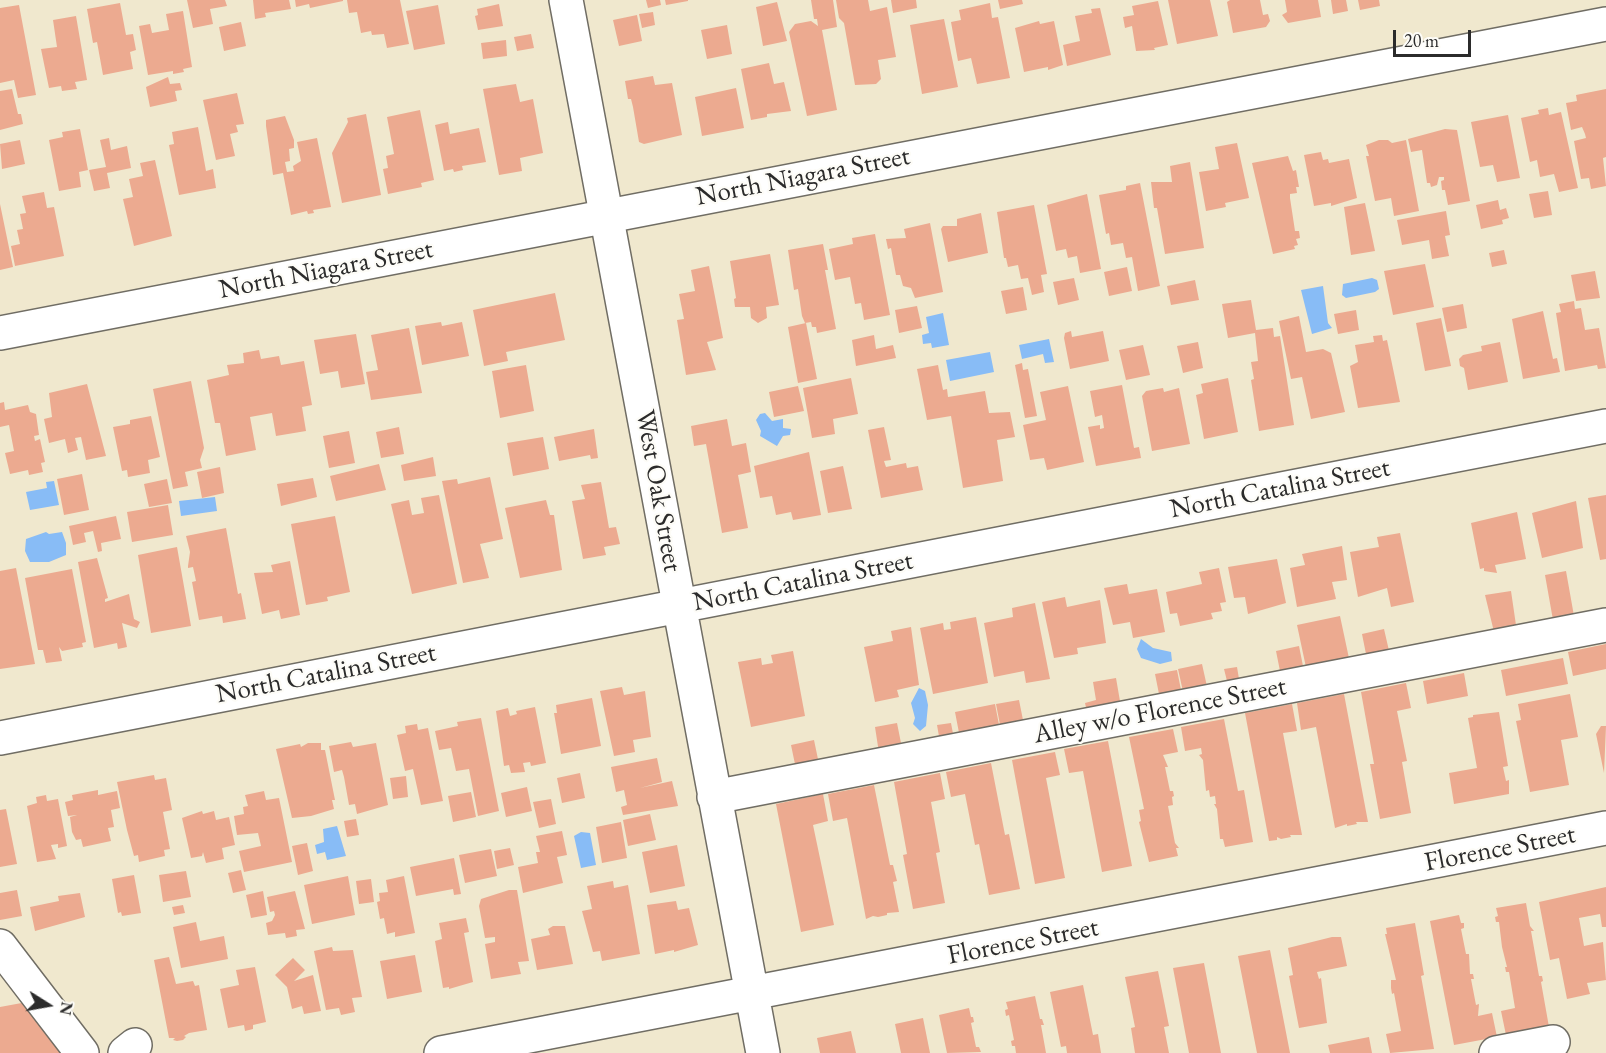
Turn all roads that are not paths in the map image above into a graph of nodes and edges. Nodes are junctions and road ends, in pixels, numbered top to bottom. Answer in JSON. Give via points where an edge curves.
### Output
{"nodes":[{"id":1,"x":566,"y":0,"type":"edge"},
{"id":2,"x":1606,"y":24,"type":"edge"},
{"id":3,"x":608,"y":215,"type":"junction"},
{"id":4,"x":0,"y":333,"type":"edge"},
{"id":5,"x":1606,"y":426,"type":"edge"},
{"id":6,"x":679,"y":605,"type":"junction"},
{"id":7,"x":1606,"y":625,"type":"edge"},
{"id":8,"x":0,"y":738,"type":"edge"},
{"id":9,"x":714,"y":797,"type":"junction"},
{"id":10,"x":1606,"y":828,"type":"edge"},
{"id":11,"x":0,"y":946,"type":"edge"},
{"id":12,"x":752,"y":994,"type":"junction"},
{"id":13,"x":1553,"y":1042,"type":"dead end"},
{"id":14,"x":82,"y":1053,"type":"edge"},
{"id":15,"x":441,"y":1053,"type":"edge"},
{"id":16,"x":763,"y":1053,"type":"edge"},
{"id":17,"x":1496,"y":1053,"type":"edge"}],
"edges":[{"from":1,"to":3,"type":"street","name":"West Oak Street"},
{"from":2,"to":3,"type":"street","name":"North Niagara Street"},
{"from":3,"to":4,"type":"street","name":"North Niagara Street"},
{"from":3,"to":6,"type":"street","name":"West Oak Street"},
{"from":5,"to":6,"type":"street","name":"North Catalina Street"},
{"from":6,"to":8,"type":"street","name":"North Catalina Street"},
{"from":6,"to":9,"type":"street","name":"West Oak Street"},
{"from":7,"to":9,"type":"street","name":"Alley w/o Florence Street"},
{"from":9,"to":12,"type":"street","name":"West Oak Street"},
{"from":10,"to":12,"type":"street","name":"Florence Street"},
{"from":11,"to":14,"type":"street"},
{"from":12,"to":15,"type":"street","name":"Florence Street"},
{"from":12,"to":16,"type":"street","name":"West Oak Street"},
{"from":13,"to":17,"type":"street"}]}
